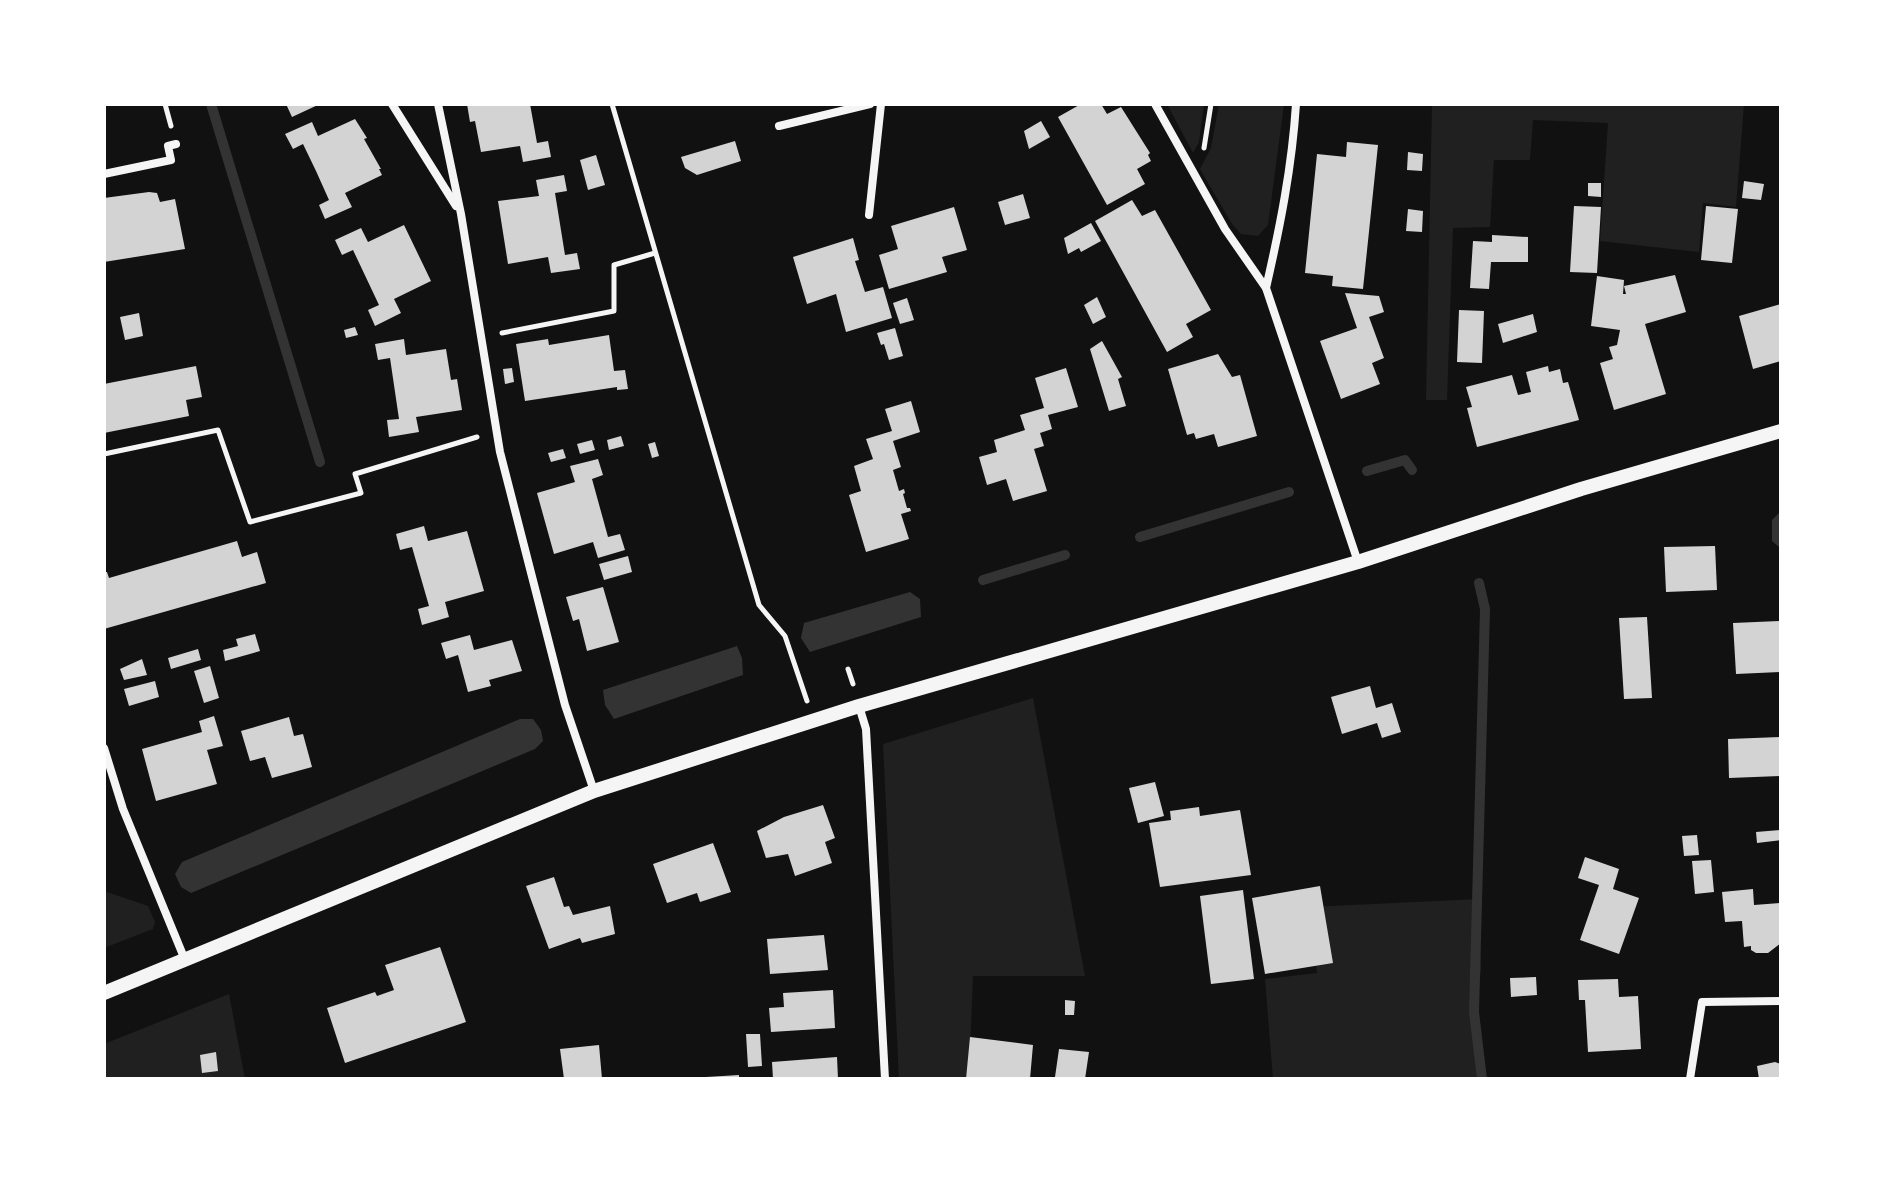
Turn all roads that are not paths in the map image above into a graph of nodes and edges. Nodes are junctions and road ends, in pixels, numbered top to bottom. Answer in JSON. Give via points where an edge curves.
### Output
{"nodes":[{"id":1,"x":392,"y":104,"type":"edge"},
{"id":2,"x":438,"y":104,"type":"edge"},
{"id":3,"x":870,"y":104,"type":"edge"},
{"id":4,"x":881,"y":104,"type":"edge"},
{"id":5,"x":1155,"y":104,"type":"edge"},
{"id":6,"x":1296,"y":104,"type":"edge"},
{"id":7,"x":779,"y":126,"type":"dead end"},
{"id":8,"x":176,"y":144,"type":"dead end"},
{"id":9,"x":104,"y":174,"type":"edge"},
{"id":10,"x":461,"y":214,"type":"junction"},
{"id":11,"x":869,"y":215,"type":"dead end"},
{"id":12,"x":1266,"y":288,"type":"junction"},
{"id":13,"x":1781,"y":431,"type":"edge"},
{"id":14,"x":1358,"y":562,"type":"junction"},
{"id":15,"x":859,"y":706,"type":"junction"},
{"id":16,"x":104,"y":748,"type":"edge"},
{"id":17,"x":594,"y":791,"type":"junction"},
{"id":18,"x":185,"y":961,"type":"junction"},
{"id":19,"x":104,"y":993,"type":"edge"},
{"id":20,"x":1781,"y":1001,"type":"edge"},
{"id":21,"x":885,"y":1079,"type":"edge"},
{"id":22,"x":1690,"y":1079,"type":"edge"}],
"edges":[{"from":1,"to":10,"type":"street"},
{"from":2,"to":10,"type":"street"},
{"from":3,"to":7,"type":"street"},
{"from":4,"to":11,"type":"street"},
{"from":5,"to":12,"type":"street","via":[[1225,229]]},
{"from":6,"to":12,"type":"street","via":[[1293,154]]},
{"from":8,"to":9,"type":"street","via":[[168,146],[171,160]]},
{"from":10,"to":17,"type":"street","via":[[500,452],[565,705]]},
{"from":12,"to":14,"type":"street"},
{"from":13,"to":14,"type":"street"},
{"from":14,"to":15,"type":"street"},
{"from":15,"to":17,"type":"street"},
{"from":15,"to":21,"type":"street","via":[[866,729]]},
{"from":16,"to":18,"type":"street"},
{"from":17,"to":18,"type":"street"},
{"from":18,"to":19,"type":"street"},
{"from":20,"to":22,"type":"street","via":[[1702,1002]]}]}
